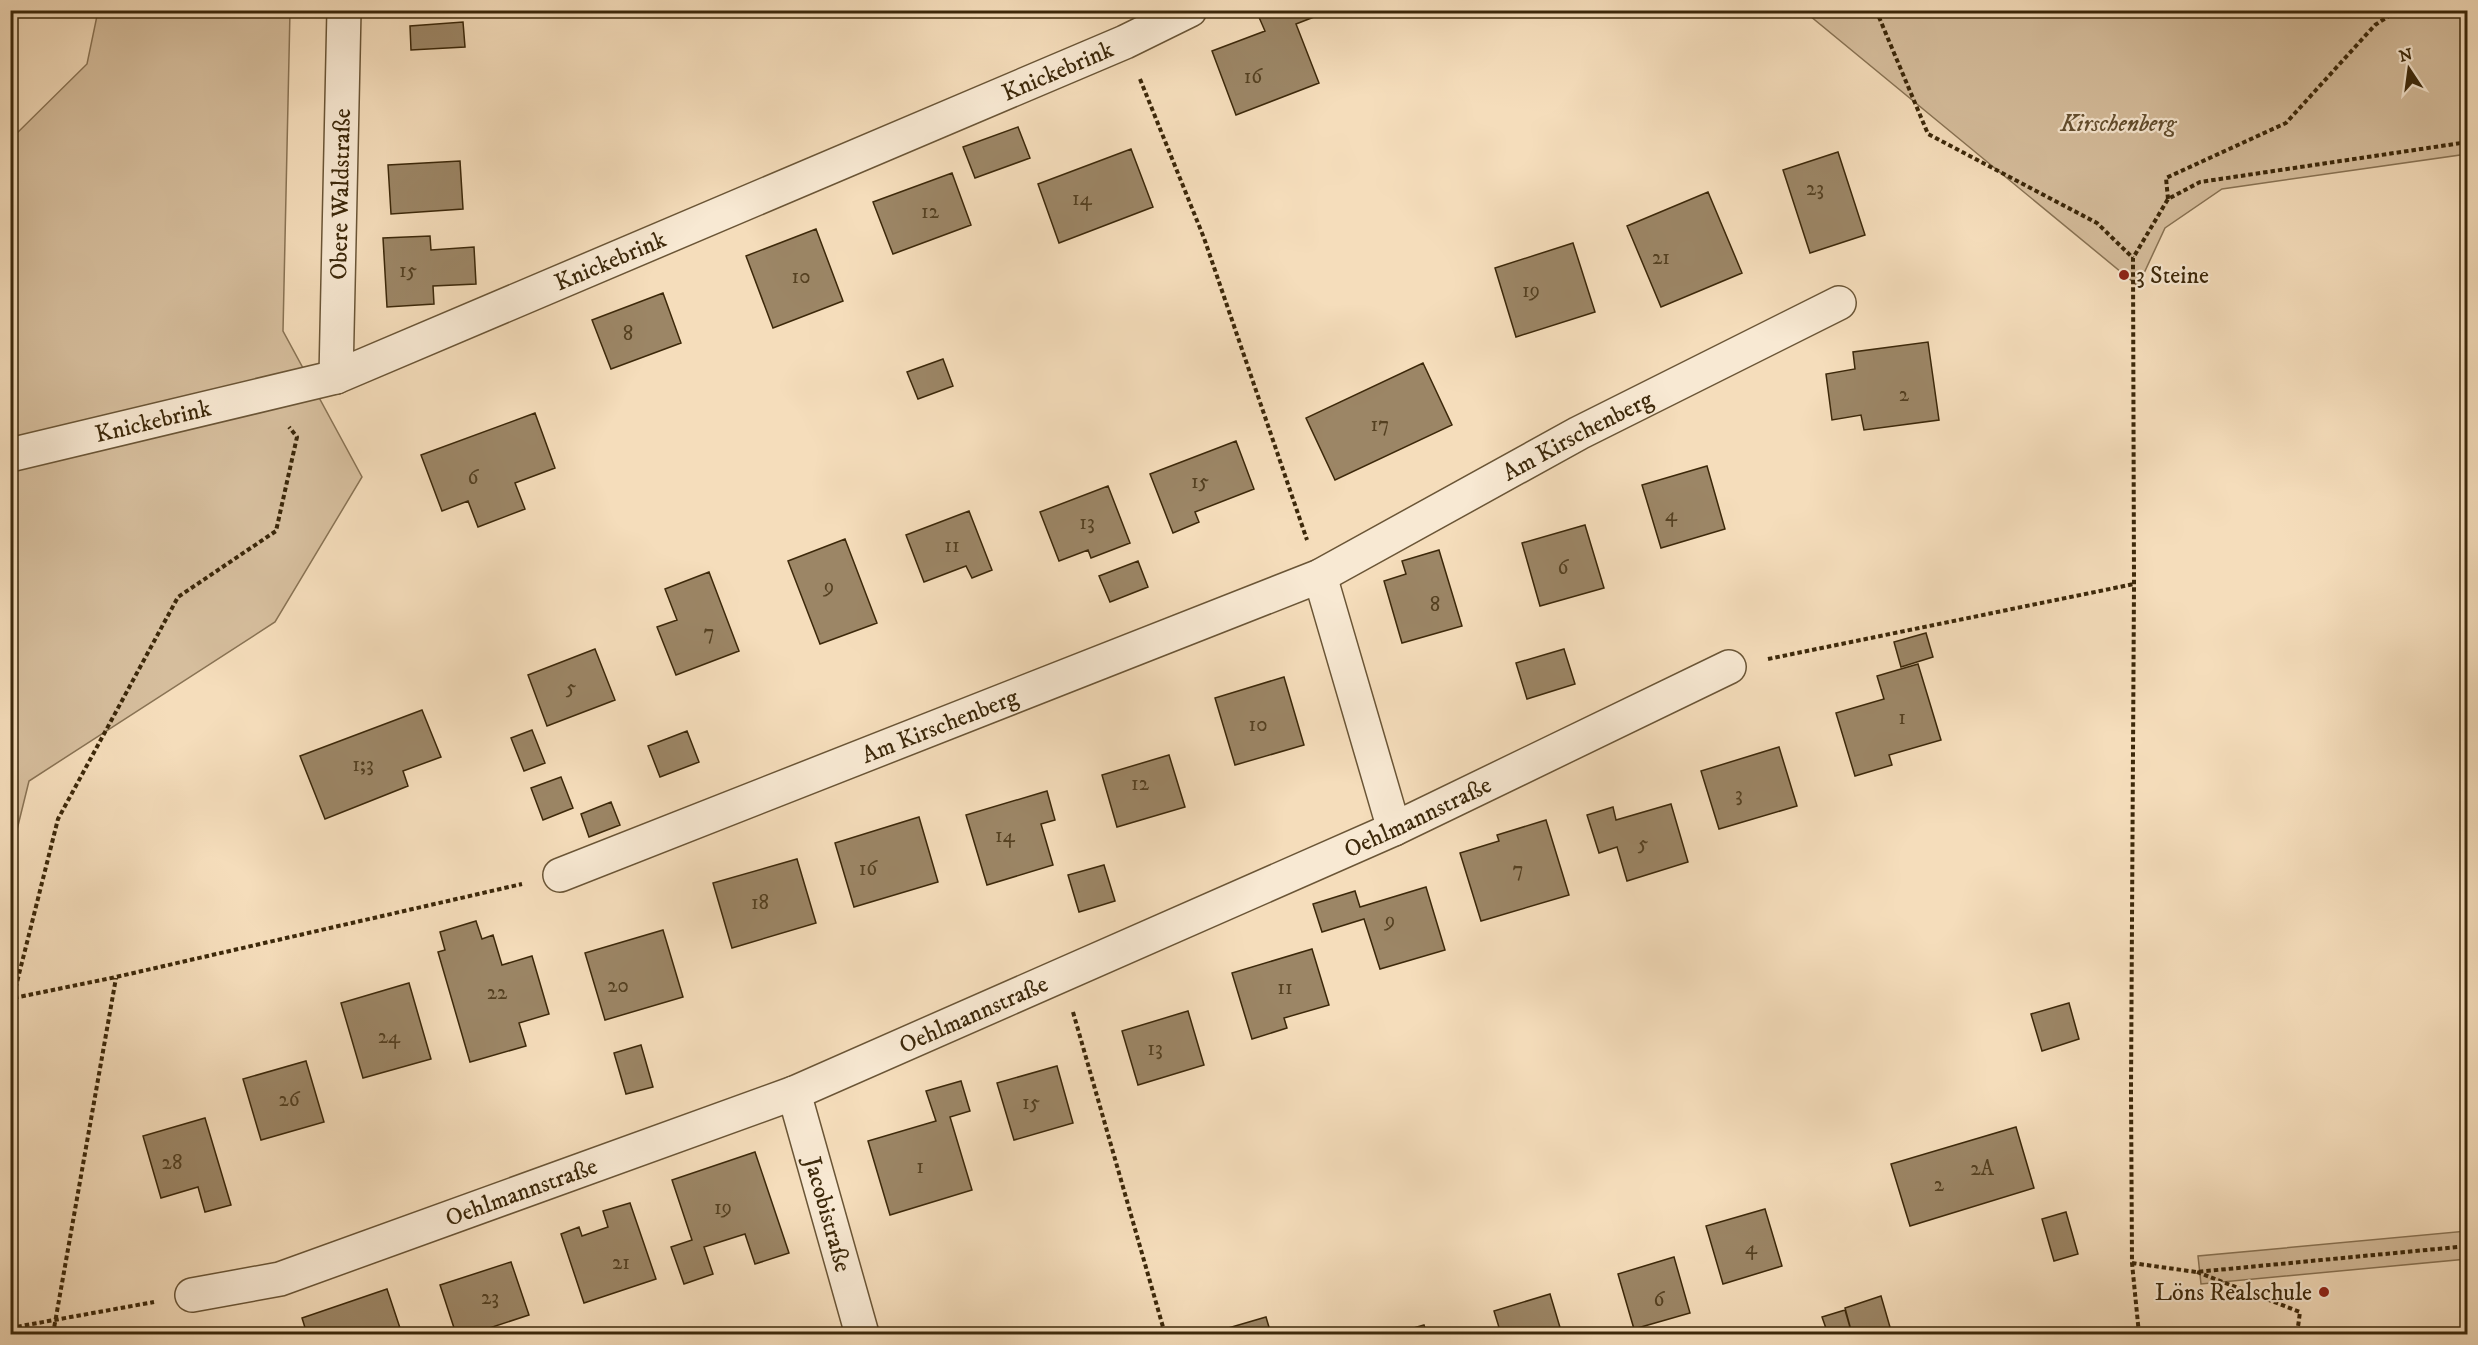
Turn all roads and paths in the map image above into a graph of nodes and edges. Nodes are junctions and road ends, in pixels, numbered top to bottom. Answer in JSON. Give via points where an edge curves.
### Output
{"nodes":[{"id":1,"x":344,"y":10,"type":"edge"},
{"id":2,"x":1190,"y":10,"type":"edge"},
{"id":3,"x":1876,"y":10,"type":"edge"},
{"id":4,"x":2398,"y":10,"type":"edge"},
{"id":5,"x":1125,"y":42,"type":"junction"},
{"id":6,"x":2468,"y":142,"type":"edge"},
{"id":7,"x":2168,"y":199,"type":"junction"},
{"id":8,"x":2133,"y":258,"type":"junction"},
{"id":9,"x":1839,"y":303,"type":"dead end"},
{"id":10,"x":336,"y":377,"type":"junction"},
{"id":11,"x":267,"y":394,"type":"junction"},
{"id":12,"x":10,"y":455,"type":"edge"},
{"id":13,"x":1320,"y":576,"type":"junction"},
{"id":14,"x":2134,"y":584,"type":"junction"},
{"id":15,"x":1729,"y":667,"type":"joint"},
{"id":16,"x":1394,"y":829,"type":"junction"},
{"id":17,"x":560,"y":875,"type":"joint"},
{"id":18,"x":1063,"y":974,"type":"junction"},
{"id":19,"x":116,"y":977,"type":"junction"},
{"id":20,"x":14,"y":998,"type":"junction"},
{"id":21,"x":10,"y":1010,"type":"edge"},
{"id":22,"x":794,"y":1093,"type":"junction"},
{"id":23,"x":2468,"y":1246,"type":"edge"},
{"id":24,"x":2132,"y":1263,"type":"junction"},
{"id":25,"x":2196,"y":1272,"type":"junction"},
{"id":26,"x":192,"y":1295,"type":"joint"},
{"id":27,"x":54,"y":1320,"type":"junction"},
{"id":28,"x":10,"y":1328,"type":"edge"},
{"id":29,"x":2139,"y":1333,"type":"edge"},
{"id":30,"x":53,"y":1335,"type":"edge"},
{"id":31,"x":862,"y":1335,"type":"edge"},
{"id":32,"x":1165,"y":1335,"type":"edge"},
{"id":33,"x":2117,"y":1335,"type":"edge"},
{"id":34,"x":2296,"y":1335,"type":"edge"}],
"edges":[{"from":1,"to":10,"type":"street","name":"Obere Waldstraße"},
{"from":2,"to":5,"type":"street","name":"Knickebrink"},
{"from":3,"to":8,"type":"path","via":[[1928,134],[2097,223]]},
{"from":4,"to":7,"type":"path","via":[[2374,25],[2286,123],[2166,178]]},
{"from":5,"to":10,"type":"street","name":"Knickebrink"},
{"from":5,"to":13,"type":"path","via":[[1204,238]]},
{"from":6,"to":7,"type":"path","via":[[2200,182]]},
{"from":7,"to":8,"type":"path"},
{"from":8,"to":14,"type":"path"},
{"from":9,"to":13,"type":"street","name":"Am Kirschenberg","via":[[1579,433]]},
{"from":10,"to":11,"type":"street","name":"Knickebrink"},
{"from":11,"to":12,"type":"street","name":"Knickebrink"},
{"from":11,"to":20,"type":"path","via":[[297,438],[276,531],[178,597],[58,819]]},
{"from":13,"to":16,"type":"street"},
{"from":13,"to":17,"type":"street","name":"Am Kirschenberg"},
{"from":14,"to":15,"type":"path"},
{"from":14,"to":24,"type":"path"},
{"from":15,"to":16,"type":"street","name":"Oehlmannstraße"},
{"from":16,"to":18,"type":"street","name":"Oehlmannstraße"},
{"from":17,"to":19,"type":"path"},
{"from":18,"to":22,"type":"street","name":"Oehlmannstraße"},
{"from":18,"to":32,"type":"path"},
{"from":19,"to":20,"type":"path"},
{"from":19,"to":27,"type":"path"},
{"from":20,"to":21,"type":"path"},
{"from":22,"to":26,"type":"street","name":"Oehlmannstraße","via":[[280,1279]]},
{"from":22,"to":31,"type":"street","name":"Jacobistraße"},
{"from":23,"to":25,"type":"path"},
{"from":24,"to":25,"type":"path"},
{"from":24,"to":29,"type":"path"},
{"from":25,"to":34,"type":"path","via":[[2300,1312]]},
{"from":26,"to":27,"type":"path"},
{"from":27,"to":28,"type":"path"},
{"from":27,"to":30,"type":"path"},
{"from":29,"to":33,"type":"path"}]}
